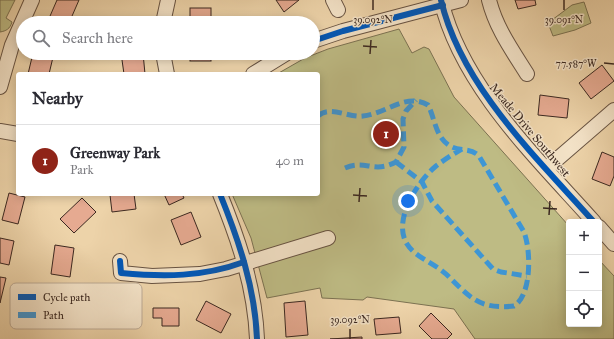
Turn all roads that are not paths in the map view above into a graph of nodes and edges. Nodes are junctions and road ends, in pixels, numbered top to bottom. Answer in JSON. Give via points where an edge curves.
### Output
{"nodes":[{"id":1,"x":32,"y":0,"type":"edge"},
{"id":2,"x":168,"y":0,"type":"edge"},
{"id":3,"x":461,"y":0,"type":"edge"},
{"id":4,"x":489,"y":0,"type":"edge"},
{"id":5,"x":442,"y":2,"type":"edge"},
{"id":6,"x":22,"y":16,"type":"edge"},
{"id":7,"x":165,"y":16,"type":"edge"},
{"id":8,"x":16,"y":26,"type":"edge"},
{"id":9,"x":320,"y":39,"type":"edge"},
{"id":10,"x":6,"y":43,"type":"edge"},
{"id":11,"x":164,"y":60,"type":"edge"},
{"id":12,"x":276,"y":60,"type":"edge"},
{"id":13,"x":167,"y":72,"type":"edge"},
{"id":14,"x":256,"y":72,"type":"edge"},
{"id":15,"x":526,"y":74,"type":"dead end"},
{"id":16,"x":0,"y":87,"type":"edge"},
{"id":17,"x":614,"y":110,"type":"edge"},
{"id":18,"x":0,"y":131,"type":"edge"},
{"id":19,"x":16,"y":134,"type":"edge"},
{"id":20,"x":547,"y":168,"type":"junction"},
{"id":21,"x":221,"y":196,"type":"edge"},
{"id":22,"x":591,"y":219,"type":"edge"},
{"id":23,"x":602,"y":230,"type":"edge"},
{"id":24,"x":328,"y":238,"type":"dead end"},
{"id":25,"x":614,"y":244,"type":"edge"},
{"id":26,"x":120,"y":261,"type":"dead end"},
{"id":27,"x":244,"y":262,"type":"junction"},
{"id":28,"x":258,"y":339,"type":"edge"}],
"edges":[{"from":1,"to":6,"type":"street"},
{"from":2,"to":7,"type":"street"},
{"from":3,"to":5,"type":"street"},
{"from":4,"to":15,"type":"street","via":[[503,36]]},
{"from":5,"to":9,"type":"street"},
{"from":5,"to":20,"type":"street","name":"Meade Drive Southwest","via":[[467,64],[480,86],[497,111]]},
{"from":8,"to":10,"type":"street"},
{"from":10,"to":16,"type":"street"},
{"from":11,"to":13,"type":"street"},
{"from":12,"to":14,"type":"street"},
{"from":17,"to":20,"type":"street"},
{"from":18,"to":19,"type":"street"},
{"from":20,"to":22,"type":"street","name":"Meade Drive Southwest"},
{"from":21,"to":27,"type":"street","via":[[237,236]]},
{"from":23,"to":25,"type":"street"},
{"from":24,"to":27,"type":"street"},
{"from":26,"to":27,"type":"street","via":[[121,272],[174,276],[226,269]]},
{"from":27,"to":28,"type":"street","via":[[251,286]]}]}
